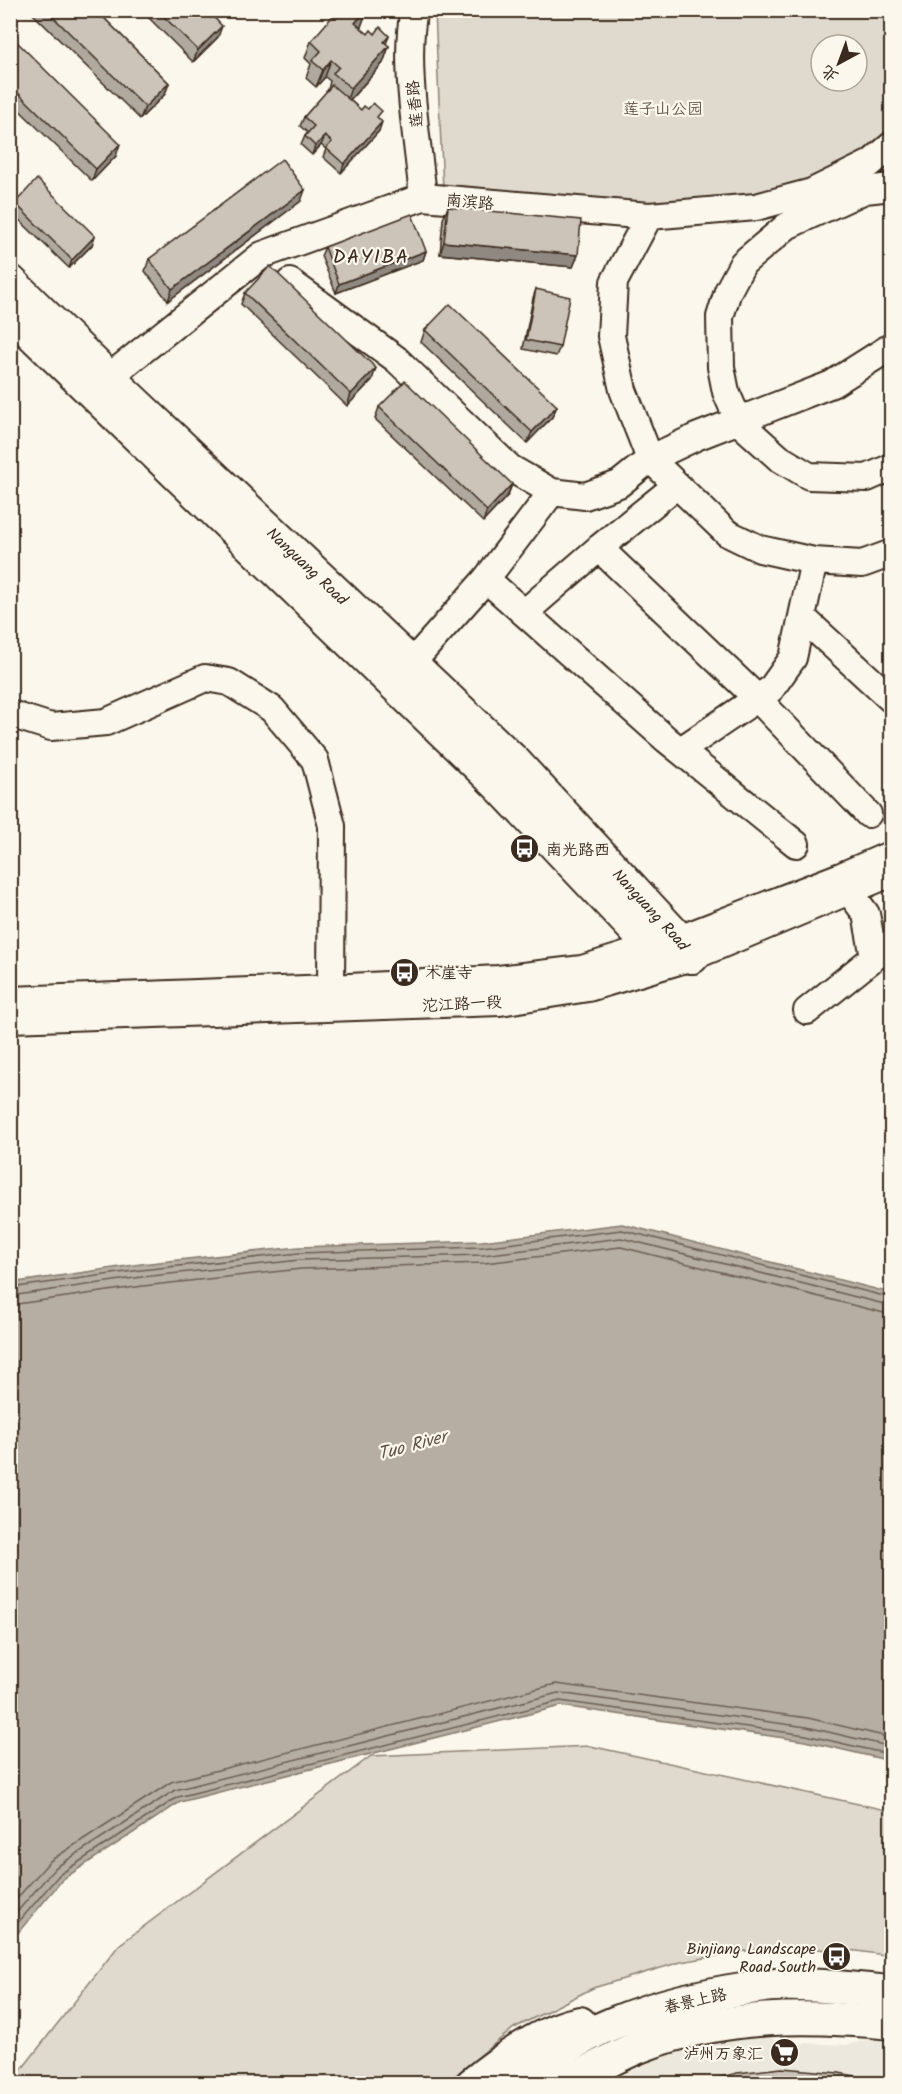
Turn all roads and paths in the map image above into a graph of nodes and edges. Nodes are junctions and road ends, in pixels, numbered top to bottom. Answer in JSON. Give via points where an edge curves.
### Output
{"nodes":[{"id":1,"x":414,"y":10,"type":"edge"},
{"id":2,"x":891,"y":145,"type":"edge"},
{"id":3,"x":891,"y":187,"type":"edge"},
{"id":4,"x":423,"y":197,"type":"junction"},
{"id":5,"x":649,"y":216,"type":"junction"},
{"id":6,"x":10,"y":281,"type":"edge"},
{"id":7,"x":290,"y":282,"type":"edge"},
{"id":8,"x":10,"y":313,"type":"edge"},
{"id":9,"x":891,"y":346,"type":"edge"},
{"id":10,"x":99,"y":384,"type":"junction"},
{"id":11,"x":739,"y":422,"type":"junction"},
{"id":12,"x":650,"y":459,"type":"junction"},
{"id":13,"x":891,"y":467,"type":"edge"},
{"id":14,"x":677,"y":485,"type":"junction"},
{"id":15,"x":552,"y":492,"type":"junction"},
{"id":16,"x":599,"y":548,"type":"junction"},
{"id":17,"x":891,"y":554,"type":"edge"},
{"id":18,"x":814,"y":561,"type":"junction"},
{"id":19,"x":486,"y":579,"type":"junction"},
{"id":20,"x":524,"y":613,"type":"junction"},
{"id":21,"x":802,"y":617,"type":"junction"},
{"id":22,"x":410,"y":665,"type":"junction"},
{"id":23,"x":757,"y":698,"type":"junction"},
{"id":24,"x":891,"y":699,"type":"edge"},
{"id":25,"x":10,"y":714,"type":"edge"},
{"id":26,"x":681,"y":750,"type":"junction"},
{"id":27,"x":868,"y":814,"type":"dead end"},
{"id":28,"x":796,"y":844,"type":"dead end"},
{"id":29,"x":891,"y":854,"type":"edge"},
{"id":30,"x":891,"y":873,"type":"edge"},
{"id":31,"x":849,"y":891,"type":"junction"},
{"id":32,"x":674,"y":948,"type":"junction"},
{"id":33,"x":883,"y":950,"type":"edge"},
{"id":34,"x":329,"y":999,"type":"junction"},
{"id":35,"x":10,"y":1000,"type":"edge"},
{"id":36,"x":807,"y":1011,"type":"dead end"},
{"id":37,"x":10,"y":1019,"type":"edge"},
{"id":38,"x":891,"y":1992,"type":"edge"},
{"id":39,"x":661,"y":2007,"type":"junction"},
{"id":40,"x":891,"y":2023,"type":"edge"},
{"id":41,"x":608,"y":2061,"type":"junction"},
{"id":42,"x":472,"y":2084,"type":"edge"},
{"id":43,"x":518,"y":2084,"type":"edge"},
{"id":44,"x":567,"y":2084,"type":"edge"},
{"id":45,"x":586,"y":2084,"type":"edge"}],
"edges":[{"from":1,"to":4,"type":"street","name":"莲香路","via":[[411,73]]},
{"from":2,"to":5,"type":"street","name":"南滨路","via":[[871,163],[812,192],[756,207]]},
{"from":3,"to":11,"type":"street","via":[[865,190],[788,226],[743,263],[720,317],[721,367],[726,392]]},
{"from":4,"to":5,"type":"street","name":"南滨路"},
{"from":4,"to":10,"type":"street","name":"南滨路","via":[[262,255]]},
{"from":5,"to":12,"type":"street","via":[[614,282],[611,336],[623,390]]},
{"from":6,"to":10,"type":"main road","name":"Nanguang Road"},
{"from":7,"to":15,"type":"street","via":[[396,359],[510,468]]},
{"from":8,"to":10,"type":"main road","name":"Nanguang Road"},
{"from":9,"to":11,"type":"street","via":[[832,384]]},
{"from":10,"to":22,"type":"main road","name":"Nanguang Road"},
{"from":10,"to":32,"type":"main road","name":"Nanguang Road","via":[[499,786]]},
{"from":11,"to":12,"type":"street"},
{"from":11,"to":13,"type":"street","via":[[778,458],[809,476],[867,478]]},
{"from":12,"to":14,"type":"street"},
{"from":12,"to":15,"type":"street","via":[[619,484],[585,496]]},
{"from":14,"to":16,"type":"street"},
{"from":14,"to":18,"type":"street","via":[[727,533],[760,549]]},
{"from":15,"to":19,"type":"street"},
{"from":16,"to":20,"type":"street"},
{"from":16,"to":23,"type":"street"},
{"from":17,"to":18,"type":"street","via":[[862,564]]},
{"from":18,"to":21,"type":"street"},
{"from":19,"to":20,"type":"street"},
{"from":19,"to":22,"type":"street"},
{"from":20,"to":26,"type":"street"},
{"from":21,"to":23,"type":"street","via":[[793,658],[771,689]]},
{"from":21,"to":24,"type":"street"},
{"from":22,"to":32,"type":"main road","name":"Nanguang Road","via":[[514,761]]},
{"from":23,"to":26,"type":"street"},
{"from":23,"to":27,"type":"street"},
{"from":25,"to":34,"type":"street","via":[[51,727],[106,722],[205,678],[230,681],[272,709],[315,760],[333,826]]},
{"from":26,"to":28,"type":"street"},
{"from":29,"to":32,"type":"street","name":"沱江路一段"},
{"from":30,"to":31,"type":"street","name":"沱江路一段"},
{"from":31,"to":32,"type":"street","name":"沱江路一段"},
{"from":31,"to":33,"type":"street","via":[[866,914]]},
{"from":32,"to":34,"type":"street","name":"沱江路一段","via":[[582,969]]},
{"from":32,"to":34,"type":"street","name":"沱江路一段","via":[[588,988],[500,1002]]},
{"from":33,"to":36,"type":"street"},
{"from":34,"to":35,"type":"street","name":"沱江路一段"},
{"from":34,"to":37,"type":"street","name":"沱江路一段"},
{"from":38,"to":39,"type":"main road","name":"春景上路","via":[[766,1986]]},
{"from":39,"to":42,"type":"main road","via":[[568,2025],[494,2066]]},
{"from":39,"to":43,"type":"main road","name":"春景上路","via":[[579,2041],[544,2062]]},
{"from":40,"to":41,"type":"main road","name":"春景上路","via":[[834,2018],[762,2019],[694,2029]]},
{"from":41,"to":44,"type":"main road","name":"春景上路"},
{"from":41,"to":45,"type":"main road"}]}
